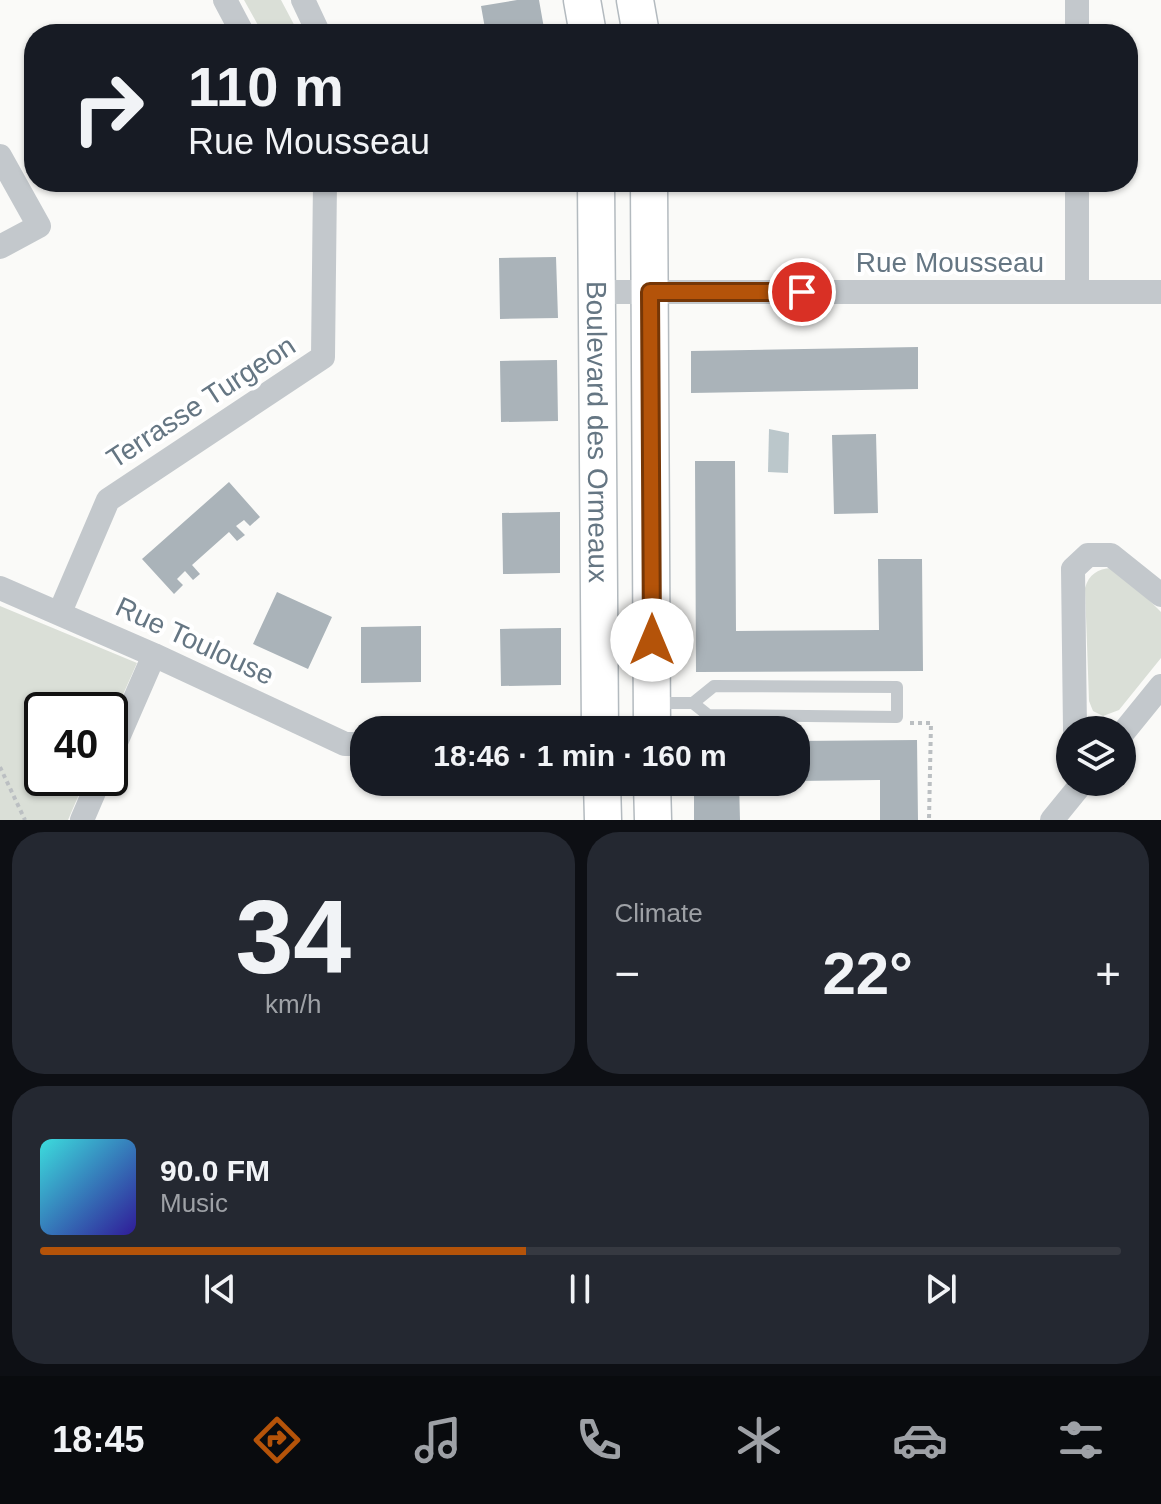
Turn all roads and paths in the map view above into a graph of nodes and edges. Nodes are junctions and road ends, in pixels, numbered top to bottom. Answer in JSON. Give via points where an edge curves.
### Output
{"nodes":[{"id":1,"x":225,"y":0,"type":"edge"},
{"id":2,"x":303,"y":0,"type":"edge"},
{"id":3,"x":582,"y":0,"type":"edge"},
{"id":4,"x":635,"y":0,"type":"edge"},
{"id":5,"x":1077,"y":0,"type":"edge"},
{"id":6,"x":238,"y":24,"type":"edge"},
{"id":7,"x":314,"y":24,"type":"edge"},
{"id":8,"x":586,"y":24,"type":"edge"},
{"id":9,"x":639,"y":24,"type":"edge"},
{"id":10,"x":1077,"y":24,"type":"edge"},
{"id":11,"x":0,"y":156,"type":"edge"},
{"id":12,"x":325,"y":192,"type":"edge"},
{"id":13,"x":596,"y":192,"type":"edge"},
{"id":14,"x":649,"y":192,"type":"edge"},
{"id":15,"x":1077,"y":192,"type":"edge"},
{"id":16,"x":0,"y":247,"type":"edge"},
{"id":17,"x":596,"y":292,"type":"junction"},
{"id":18,"x":650,"y":292,"type":"junction"},
{"id":19,"x":1077,"y":292,"type":"junction"},
{"id":20,"x":1161,"y":292,"type":"edge"},
{"id":21,"x":0,"y":588,"type":"edge"},
{"id":22,"x":1161,"y":595,"type":"edge"},
{"id":23,"x":60,"y":612,"type":"junction"},
{"id":24,"x":154,"y":655,"type":"junction"},
{"id":25,"x":1161,"y":686,"type":"edge"},
{"id":26,"x":693,"y":703,"type":"junction"},
{"id":27,"x":128,"y":715,"type":"edge"},
{"id":28,"x":600,"y":716,"type":"edge"},
{"id":29,"x":652,"y":716,"type":"edge"},
{"id":30,"x":1075,"y":716,"type":"edge"},
{"id":31,"x":1136,"y":717,"type":"edge"},
{"id":32,"x":900,"y":723,"type":"dead end"},
{"id":33,"x":350,"y":744,"type":"edge"},
{"id":34,"x":0,"y":767,"type":"edge"},
{"id":35,"x":92,"y":796,"type":"edge"},
{"id":36,"x":602,"y":796,"type":"edge"},
{"id":37,"x":652,"y":796,"type":"edge"},
{"id":38,"x":1070,"y":796,"type":"edge"},
{"id":39,"x":25,"y":820,"type":"edge"},
{"id":40,"x":82,"y":820,"type":"edge"},
{"id":41,"x":603,"y":820,"type":"edge"},
{"id":42,"x":653,"y":820,"type":"edge"},
{"id":43,"x":929,"y":820,"type":"edge"},
{"id":44,"x":1052,"y":820,"type":"edge"}],
"edges":[{"from":1,"to":6,"type":"street"},
{"from":2,"to":7,"type":"street"},
{"from":3,"to":8,"type":"street"},
{"from":4,"to":9,"type":"street"},
{"from":5,"to":10,"type":"street"},
{"from":11,"to":16,"type":"street","via":[[39,226]]},
{"from":12,"to":23,"type":"street","name":"Terrasse Turgeon","via":[[323,357],[108,500]]},
{"from":13,"to":17,"type":"street","name":"Boulevard des Ormeaux"},
{"from":14,"to":18,"type":"street","name":"Boulevard des Ormeaux"},
{"from":15,"to":19,"type":"street"},
{"from":17,"to":18,"type":"street","name":"Rue Mousseau"},
{"from":17,"to":28,"type":"street","name":"Boulevard des Ormeaux"},
{"from":18,"to":19,"type":"street","name":"Rue Mousseau"},
{"from":18,"to":29,"type":"street","name":"Boulevard des Ormeaux"},
{"from":19,"to":20,"type":"street","name":"Rue Mousseau"},
{"from":21,"to":23,"type":"street","name":"Rue Toulouse"},
{"from":22,"to":30,"type":"street","via":[[1111,555],[1088,555],[1073,569]]},
{"from":23,"to":24,"type":"street","name":"Rue Toulouse"},
{"from":24,"to":27,"type":"street"},
{"from":24,"to":33,"type":"street","name":"Rue Toulouse"},
{"from":25,"to":31,"type":"street"},
{"from":26,"to":26,"type":"lane","via":[[708,715],[897,717],[897,687],[714,686]]},
{"from":26,"to":29,"type":"lane"},
{"from":32,"to":43,"type":"path","via":[[931,723]]},
{"from":34,"to":39,"type":"path"},
{"from":35,"to":40,"type":"street"},
{"from":36,"to":41,"type":"street"},
{"from":37,"to":42,"type":"street"},
{"from":38,"to":44,"type":"street"}]}
